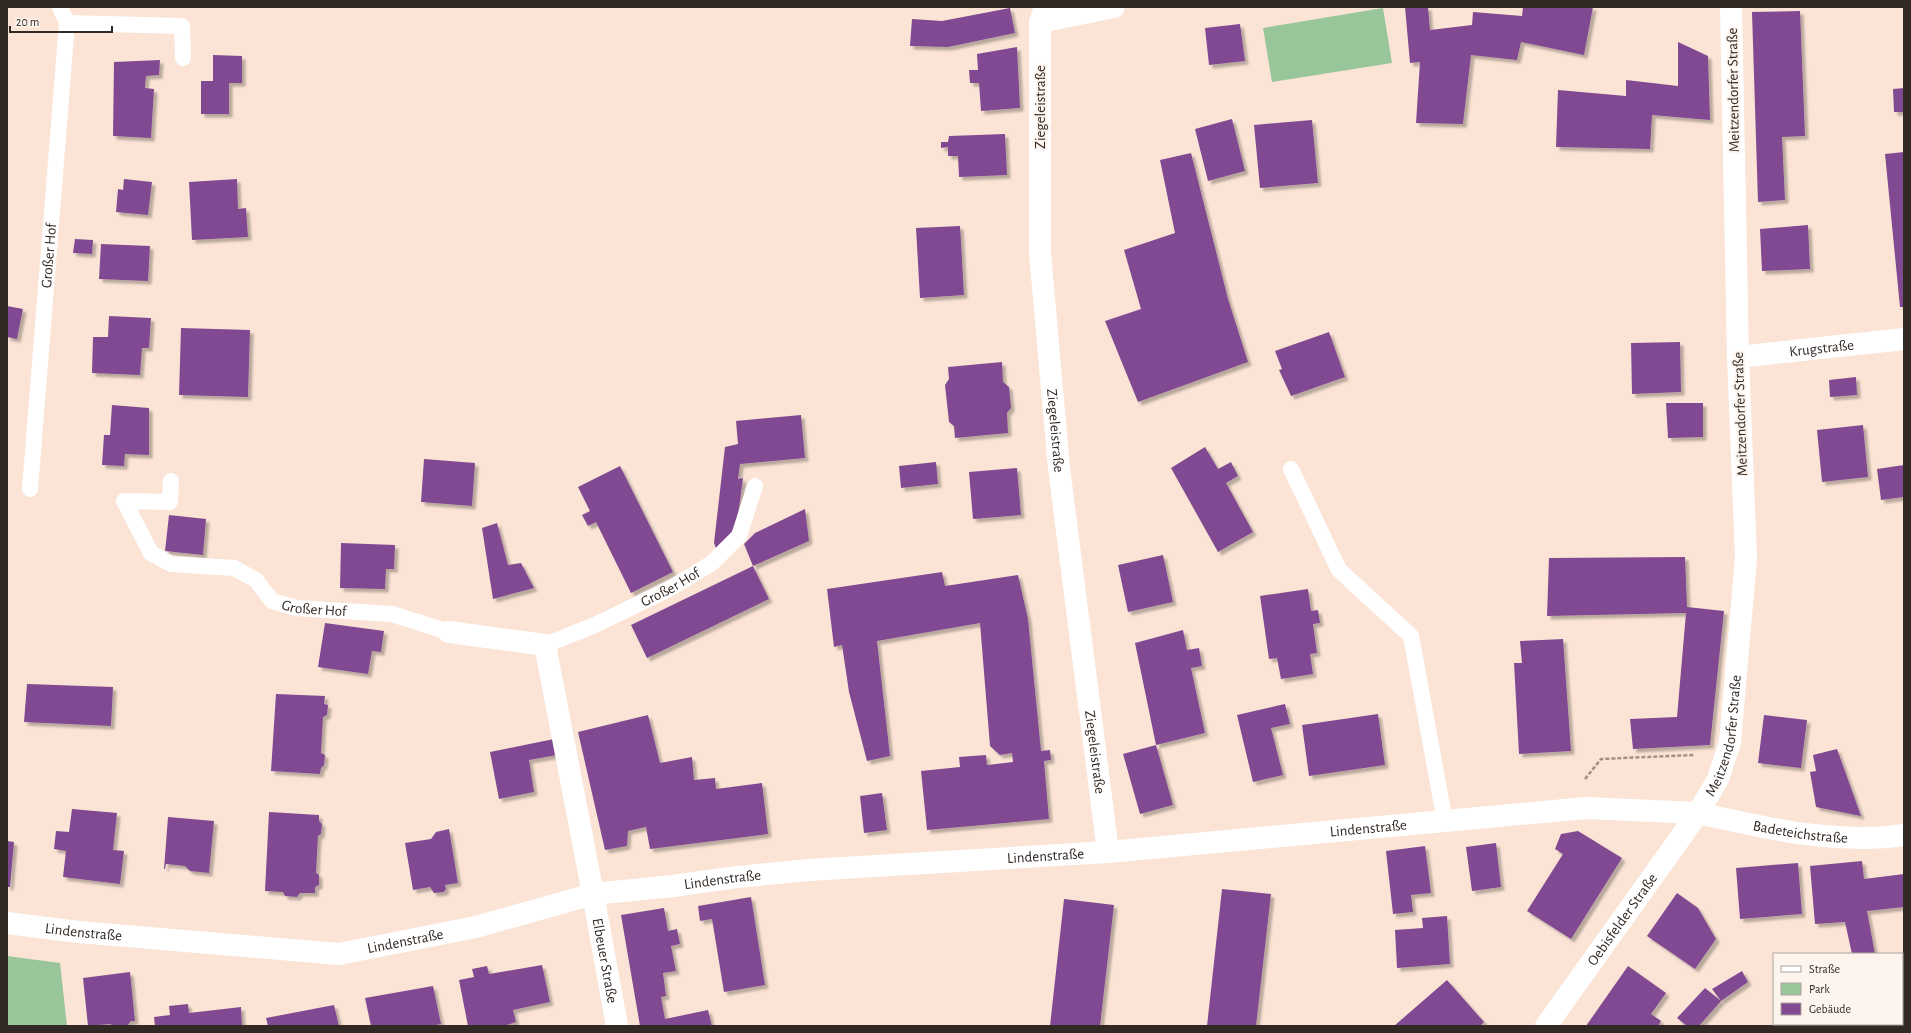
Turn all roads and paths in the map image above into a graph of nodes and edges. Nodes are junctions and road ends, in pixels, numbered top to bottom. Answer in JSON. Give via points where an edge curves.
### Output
{"nodes":[{"id":1,"x":60,"y":7,"type":"edge"},
{"id":2,"x":1114,"y":7,"type":"edge"},
{"id":3,"x":1731,"y":7,"type":"edge"},
{"id":4,"x":1043,"y":15,"type":"edge"},
{"id":5,"x":67,"y":23,"type":"junction"},
{"id":6,"x":183,"y":58,"type":"dead end"},
{"id":7,"x":1904,"y":339,"type":"edge"},
{"id":8,"x":1738,"y":357,"type":"junction"},
{"id":9,"x":1291,"y":469,"type":"dead end"},
{"id":10,"x":171,"y":481,"type":"dead end"},
{"id":11,"x":755,"y":486,"type":"dead end"},
{"id":12,"x":30,"y":489,"type":"dead end"},
{"id":13,"x":449,"y":632,"type":"joint"},
{"id":14,"x":545,"y":645,"type":"junction"},
{"id":15,"x":1698,"y":813,"type":"junction"},
{"id":16,"x":1445,"y":822,"type":"junction"},
{"id":17,"x":1904,"y":835,"type":"edge"},
{"id":18,"x":1108,"y":852,"type":"junction"},
{"id":19,"x":593,"y":894,"type":"junction"},
{"id":20,"x":7,"y":922,"type":"edge"},
{"id":21,"x":617,"y":1026,"type":"edge"},
{"id":22,"x":1546,"y":1026,"type":"edge"}],
"edges":[{"from":1,"to":5,"type":"lane","name":"Großer Hof"},
{"from":2,"to":4,"type":"street"},
{"from":3,"to":8,"type":"street","name":"Meitzendorfer Straße"},
{"from":4,"to":18,"type":"street","name":"Ziegeleistraße","via":[[1040,253],[1059,468]]},
{"from":5,"to":6,"type":"lane","via":[[182,26]]},
{"from":5,"to":12,"type":"lane","name":"Großer Hof"},
{"from":7,"to":8,"type":"street","name":"Krugstraße"},
{"from":8,"to":15,"type":"street","name":"Meitzendorfer Straße","via":[[1746,558],[1730,742],[1718,779]]},
{"from":9,"to":16,"type":"lane","via":[[1339,570],[1411,636]]},
{"from":10,"to":13,"type":"lane","name":"Großer Hof","via":[[170,502],[124,501],[151,553],[171,564],[234,568],[256,580],[272,601],[296,608],[392,614]]},
{"from":11,"to":14,"type":"lane","name":"Großer Hof","via":[[739,536],[712,563],[671,588],[595,625]]},
{"from":13,"to":14,"type":"street","name":"Großer Hof"},
{"from":14,"to":19,"type":"street"},
{"from":15,"to":16,"type":"street","name":"Lindenstraße","via":[[1586,808]]},
{"from":15,"to":17,"type":"street","name":"Badeteichstraße","via":[[1822,836]]},
{"from":15,"to":22,"type":"street","name":"Oebisfelder Straße"},
{"from":16,"to":18,"type":"street","name":"Lindenstraße"},
{"from":18,"to":19,"type":"street","name":"Lindenstraße","via":[[809,870]]},
{"from":19,"to":20,"type":"street","name":"Lindenstraße","via":[[476,928],[339,954],[79,932]]},
{"from":19,"to":21,"type":"street","name":"Elbeuer Straße"}]}
